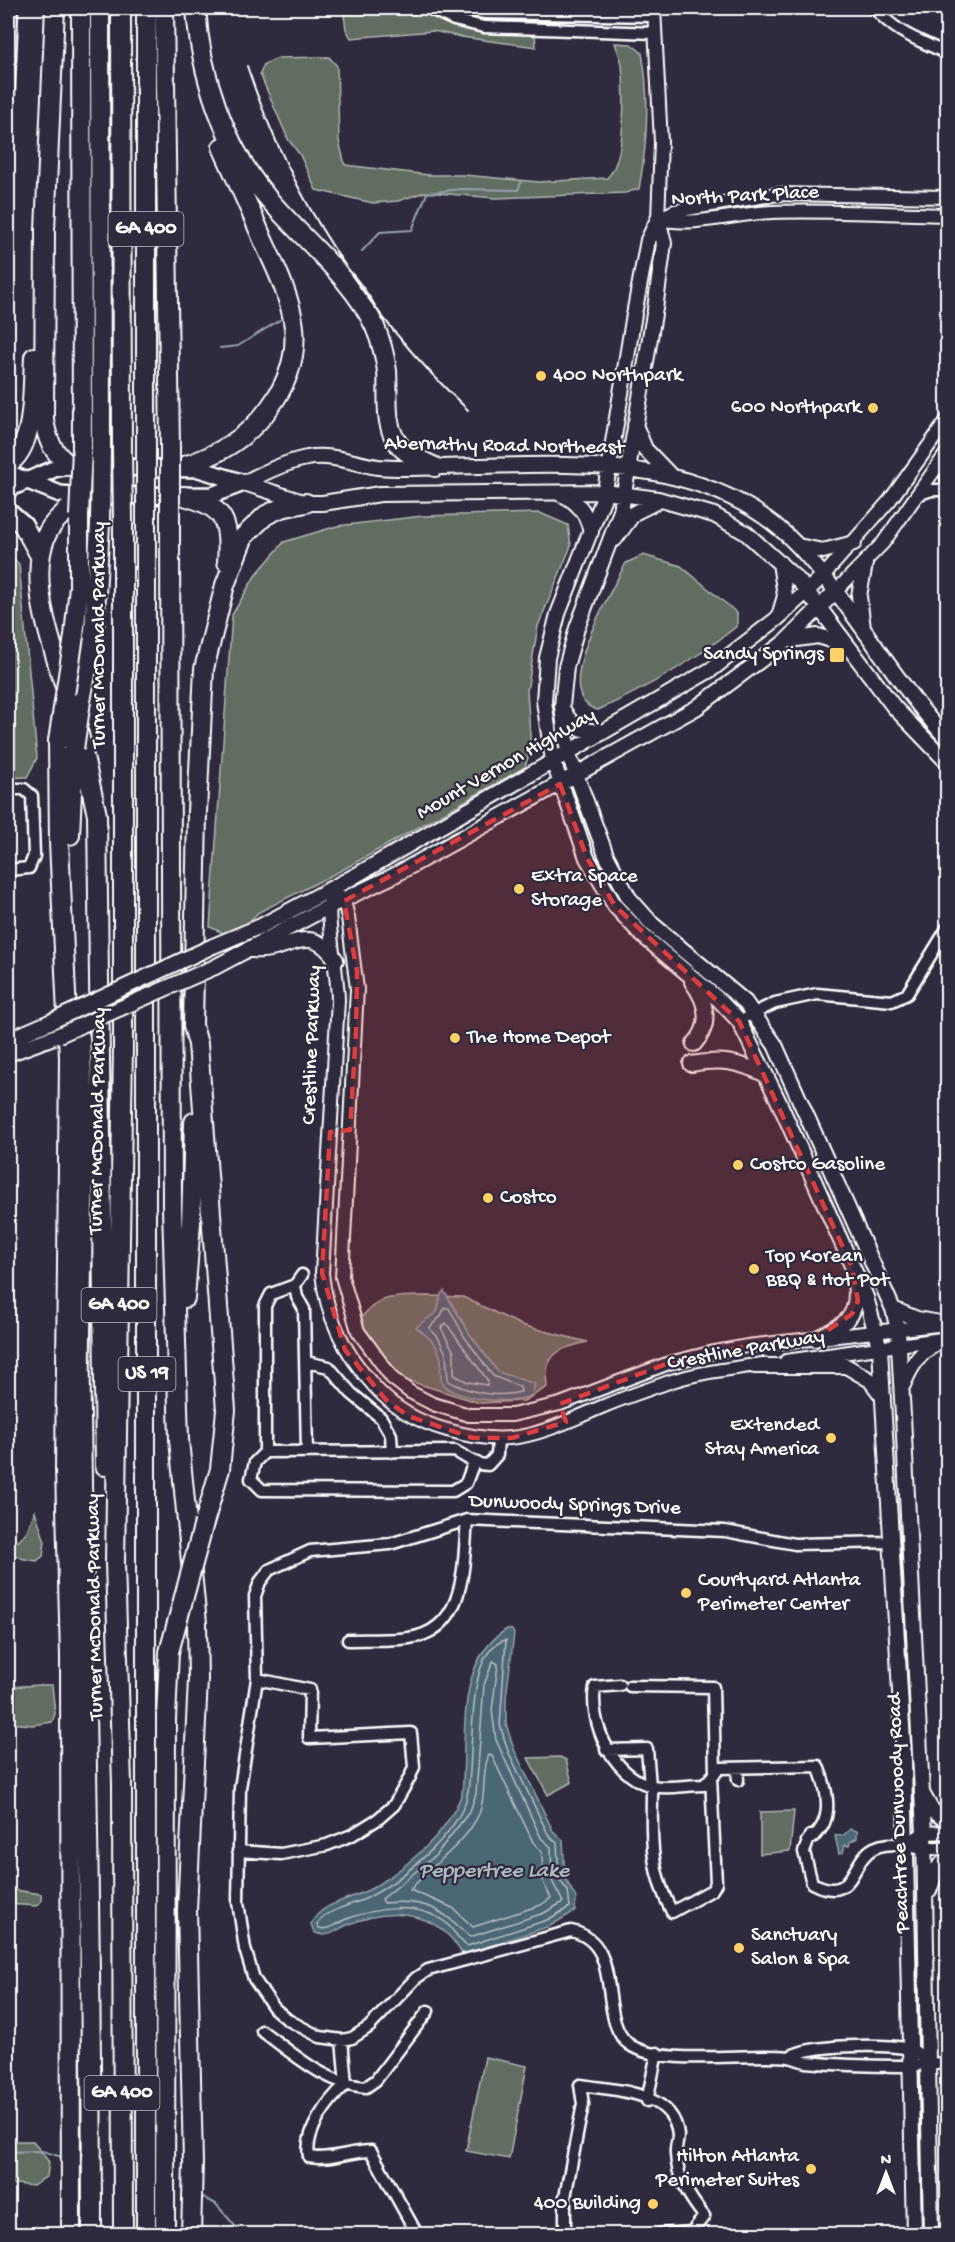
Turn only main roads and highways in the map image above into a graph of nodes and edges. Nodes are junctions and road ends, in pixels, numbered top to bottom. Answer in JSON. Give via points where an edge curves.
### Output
{"nodes":[{"id":1,"x":55,"y":8,"type":"edge"},
{"id":2,"x":81,"y":8,"type":"edge"},
{"id":3,"x":100,"y":8,"type":"edge"},
{"id":4,"x":121,"y":8,"type":"edge"},
{"id":5,"x":146,"y":8,"type":"edge"},
{"id":6,"x":164,"y":8,"type":"edge"},
{"id":7,"x":188,"y":8,"type":"edge"},
{"id":8,"x":196,"y":8,"type":"edge"},
{"id":9,"x":45,"y":230,"type":"junction"},
{"id":10,"x":635,"y":426,"type":"junction"},
{"id":11,"x":91,"y":449,"type":"junction"},
{"id":12,"x":8,"y":464,"type":"edge"},
{"id":13,"x":70,"y":466,"type":"junction"},
{"id":14,"x":181,"y":467,"type":"junction"},
{"id":15,"x":435,"y":467,"type":"junction"},
{"id":16,"x":609,"y":467,"type":"junction"},
{"id":17,"x":628,"y":468,"type":"junction"},
{"id":18,"x":8,"y":473,"type":"edge"},
{"id":19,"x":671,"y":476,"type":"junction"},
{"id":20,"x":30,"y":480,"type":"junction"},
{"id":21,"x":244,"y":483,"type":"junction"},
{"id":22,"x":8,"y":489,"type":"edge"},
{"id":23,"x":605,"y":492,"type":"junction"},
{"id":24,"x":556,"y":493,"type":"junction"},
{"id":25,"x":624,"y":494,"type":"junction"},
{"id":26,"x":84,"y":496,"type":"junction"},
{"id":27,"x":184,"y":496,"type":"junction"},
{"id":28,"x":660,"y":500,"type":"junction"},
{"id":29,"x":306,"y":503,"type":"junction"},
{"id":30,"x":8,"y":512,"type":"edge"},
{"id":31,"x":146,"y":514,"type":"joint"},
{"id":32,"x":591,"y":532,"type":"junction"},
{"id":33,"x":854,"y":543,"type":"road end"},
{"id":34,"x":798,"y":546,"type":"junction"},
{"id":35,"x":608,"y":548,"type":"junction"},
{"id":36,"x":40,"y":556,"type":"junction"},
{"id":37,"x":780,"y":562,"type":"junction"},
{"id":38,"x":865,"y":564,"type":"road end"},
{"id":39,"x":823,"y":576,"type":"junction"},
{"id":40,"x":225,"y":585,"type":"junction"},
{"id":41,"x":808,"y":591,"type":"junction"},
{"id":42,"x":836,"y":592,"type":"junction"},
{"id":43,"x":820,"y":608,"type":"junction"},
{"id":44,"x":778,"y":618,"type":"junction"},
{"id":45,"x":864,"y":633,"type":"junction"},
{"id":46,"x":785,"y":642,"type":"junction"},
{"id":47,"x":845,"y":644,"type":"junction"},
{"id":48,"x":562,"y":708,"type":"junction"},
{"id":49,"x":610,"y":730,"type":"junction"},
{"id":50,"x":948,"y":740,"type":"edge"},
{"id":51,"x":66,"y":745,"type":"junction"},
{"id":52,"x":568,"y":753,"type":"junction"},
{"id":53,"x":553,"y":761,"type":"junction"},
{"id":54,"x":948,"y":763,"type":"edge"},
{"id":55,"x":575,"y":775,"type":"junction"},
{"id":56,"x":560,"y":784,"type":"junction"},
{"id":57,"x":251,"y":950,"type":"junction"},
{"id":58,"x":336,"y":960,"type":"road end"},
{"id":59,"x":684,"y":971,"type":"junction"},
{"id":60,"x":193,"y":1026,"type":"junction"},
{"id":61,"x":8,"y":1040,"type":"edge"},
{"id":62,"x":694,"y":1044,"type":"dead end"},
{"id":63,"x":8,"y":1054,"type":"edge"},
{"id":64,"x":691,"y":1064,"type":"dead end"},
{"id":65,"x":766,"y":1074,"type":"junction"},
{"id":66,"x":101,"y":1192,"type":"junction"},
{"id":67,"x":852,"y":1267,"type":"junction"},
{"id":68,"x":893,"y":1309,"type":"junction"},
{"id":69,"x":947,"y":1324,"type":"edge"},
{"id":70,"x":948,"y":1338,"type":"edge"},
{"id":71,"x":815,"y":1339,"type":"road end"},
{"id":72,"x":80,"y":1357,"type":"junction"},
{"id":73,"x":754,"y":1366,"type":"road end"},
{"id":74,"x":177,"y":1378,"type":"junction"},
{"id":75,"x":902,"y":1390,"type":"junction"},
{"id":76,"x":883,"y":1397,"type":"junction"},
{"id":77,"x":115,"y":1563,"type":"junction"},
{"id":78,"x":920,"y":1789,"type":"junction"},
{"id":79,"x":948,"y":1822,"type":"edge"},
{"id":80,"x":948,"y":1858,"type":"edge"},
{"id":81,"x":926,"y":1905,"type":"junction"},
{"id":82,"x":193,"y":2162,"type":"junction"},
{"id":83,"x":71,"y":2235,"type":"edge"},
{"id":84,"x":92,"y":2235,"type":"edge"},
{"id":85,"x":123,"y":2235,"type":"edge"},
{"id":86,"x":146,"y":2235,"type":"edge"},
{"id":87,"x":165,"y":2235,"type":"edge"},
{"id":88,"x":191,"y":2235,"type":"edge"},
{"id":89,"x":204,"y":2235,"type":"edge"},
{"id":90,"x":914,"y":2235,"type":"edge"},
{"id":91,"x":931,"y":2235,"type":"edge"}],
"edges":[{"from":1,"to":9,"type":"highway"},
{"from":2,"to":11,"type":"highway"},
{"from":3,"to":11,"type":"highway"},
{"from":4,"to":77,"type":"highway","name":"Turner McDonald Parkway","number":"GA 400","bridge":true,"via":[[123,1047]]},
{"from":5,"to":31,"type":"highway","number":"GA 400","bridge":true},
{"from":6,"to":74,"type":"highway","number":"US 19","bridge":true,"via":[[170,447],[170,1118]]},
{"from":7,"to":14,"type":"highway","via":[[201,93],[289,297],[295,331],[290,374],[256,427],[207,459]]},
{"from":8,"to":15,"type":"highway","via":[[204,64],[231,142],[267,197],[315,247],[365,311],[384,357],[392,432],[403,449]]},
{"from":9,"to":12,"type":"highway","via":[[28,435],[21,451]]},
{"from":9,"to":13,"type":"highway","via":[[46,438]]},
{"from":10,"to":16,"type":"main road","via":[[664,243],[658,219],[648,240]]},
{"from":10,"to":17,"type":"main road"},
{"from":10,"to":19,"type":"main road","via":[[645,449]]},
{"from":11,"to":51,"type":"highway","bridge":true,"via":[[79,516],[79,586]]},
{"from":11,"to":51,"type":"highway","bridge":true,"via":[[100,524],[94,631],[81,701]]},
{"from":13,"to":14,"type":"main road","name":"Abernathy Road Northeast"},
{"from":13,"to":20,"type":"main road","name":"Abernathy Road Northeast"},
{"from":14,"to":21,"type":"main road","name":"Abernathy Road Northeast","via":[[213,471]]},
{"from":15,"to":16,"type":"main road","name":"Abernathy Road Northeast"},
{"from":15,"to":21,"type":"main road","name":"Abernathy Road Northeast","via":[[390,468],[335,458],[307,458]]},
{"from":16,"to":17,"type":"main road","name":"Abernathy Road Northeast"},
{"from":16,"to":23,"type":"main road"},
{"from":17,"to":19,"type":"main road","name":"Abernathy Road Northeast"},
{"from":17,"to":25,"type":"main road"},
{"from":18,"to":20,"type":"main road","name":"Abernathy Road Northeast"},
{"from":19,"to":34,"type":"main road","name":"Abernathy Road Northeast","via":[[731,498]]},
{"from":20,"to":22,"type":"main road","name":"Abernathy Road Northeast"},
{"from":20,"to":26,"type":"main road","name":"Abernathy Road Northeast","via":[[60,494]]},
{"from":21,"to":27,"type":"main road","name":"Abernathy Road Northeast","via":[[212,495]]},
{"from":21,"to":29,"type":"main road","name":"Abernathy Road Northeast"},
{"from":23,"to":24,"type":"main road","name":"Abernathy Road Northeast"},
{"from":23,"to":25,"type":"main road","name":"Abernathy Road Northeast"},
{"from":23,"to":32,"type":"main road"},
{"from":24,"to":29,"type":"main road","name":"Abernathy Road Northeast","via":[[380,494]]},
{"from":24,"to":32,"type":"main road","via":[[579,506]]},
{"from":25,"to":28,"type":"main road","name":"Abernathy Road Northeast"},
{"from":25,"to":35,"type":"main road"},
{"from":26,"to":27,"type":"main road","name":"Abernathy Road Northeast"},
{"from":26,"to":36,"type":"highway","via":[[52,526]]},
{"from":27,"to":40,"type":"highway","via":[[214,507],[226,524]]},
{"from":28,"to":35,"type":"main road","via":[[634,513]]},
{"from":28,"to":37,"type":"main road","name":"Abernathy Road Northeast","via":[[724,520]]},
{"from":29,"to":40,"type":"highway","via":[[281,508],[257,521],[243,536]]},
{"from":30,"to":36,"type":"highway","via":[[23,525]]},
{"from":31,"to":86,"type":"highway","number":"US 19"},
{"from":32,"to":53,"type":"main road","via":[[558,614],[547,658],[544,701]]},
{"from":33,"to":34,"type":"main road","via":[[823,551]]},
{"from":34,"to":39,"type":"main road","name":"Abernathy Road Northeast"},
{"from":35,"to":48,"type":"main road","name":"Peachtree Dunwoody Road","via":[[571,648]]},
{"from":36,"to":66,"type":"highway","via":[[47,630],[86,755],[97,815]]},
{"from":37,"to":41,"type":"main road","name":"Abernathy Road Northeast"},
{"from":37,"to":44,"type":"main road","via":[[784,596]]},
{"from":38,"to":45,"type":"main road","via":[[859,596]]},
{"from":39,"to":41,"type":"main road","name":"Mount Vernon Highway"},
{"from":39,"to":42,"type":"main road","name":"Abernathy Road Northeast"},
{"from":40,"to":60,"type":"highway","via":[[201,687]]},
{"from":41,"to":43,"type":"main road","name":"Abernathy Road Northeast"},
{"from":41,"to":44,"type":"main road","name":"Mount Vernon Highway"},
{"from":42,"to":43,"type":"main road","name":"Mount Vernon Highway"},
{"from":42,"to":45,"type":"main road","name":"Abernathy Road Northeast"},
{"from":43,"to":46,"type":"main road","name":"Mount Vernon Highway"},
{"from":43,"to":47,"type":"main road","name":"Abernathy Road Northeast"},
{"from":44,"to":49,"type":"main road","name":"Mount Vernon Highway","via":[[712,669]]},
{"from":45,"to":50,"type":"main road","name":"Abernathy Road Northeast","via":[[907,694]]},
{"from":46,"to":47,"type":"main road","via":[[810,636]]},
{"from":46,"to":55,"type":"main road","name":"Mount Vernon Highway","via":[[696,708]]},
{"from":47,"to":54,"type":"main road","name":"Abernathy Road Northeast","via":[[907,722]]},
{"from":48,"to":49,"type":"main road","via":[[579,728]]},
{"from":48,"to":52,"type":"main road","name":"Peachtree Dunwoody Road"},
{"from":49,"to":52,"type":"main road","name":"Mount Vernon Highway"},
{"from":51,"to":72,"type":"highway","via":[[83,1088],[85,1195]]},
{"from":51,"to":83,"type":"highway","via":[[59,842],[69,1058],[65,1470],[70,1656]]},
{"from":52,"to":53,"type":"main road","name":"Mount Vernon Highway"},
{"from":52,"to":55,"type":"main road","name":"Peachtree Dunwoody Road"},
{"from":53,"to":56,"type":"main road"},
{"from":53,"to":61,"type":"main road","name":"Mount Vernon Highway","bridge":true,"via":[[261,926]]},
{"from":55,"to":56,"type":"main road","name":"Mount Vernon Highway"},
{"from":55,"to":68,"type":"main road","name":"Peachtree Dunwoody Road","via":[[606,855],[629,898],[652,924],[732,990],[754,1013],[775,1045]]},
{"from":56,"to":57,"type":"main road","name":"Mount Vernon Highway"},
{"from":56,"to":59,"type":"main road","via":[[587,858],[615,906]]},
{"from":57,"to":58,"type":"main road","via":[[308,940],[325,946]]},
{"from":57,"to":63,"type":"main road","name":"Mount Vernon Highway","bridge":true},
{"from":59,"to":62,"type":"main road","via":[[699,992],[707,1014]]},
{"from":59,"to":65,"type":"main road","via":[[740,1021]]},
{"from":60,"to":74,"type":"highway","via":[[191,1223]]},
{"from":60,"to":87,"type":"highway","bridge":true,"via":[[198,1044],[226,1410],[215,1487],[169,1652]]},
{"from":64,"to":65,"type":"main road","via":[[719,1060]]},
{"from":65,"to":67,"type":"main road"},
{"from":66,"to":72,"type":"highway"},
{"from":66,"to":77,"type":"highway","via":[[106,1480]]},
{"from":67,"to":71,"type":"main road","via":[[858,1301],[852,1314]]},
{"from":67,"to":76,"type":"main road","name":"Peachtree Dunwoody Road","via":[[877,1333]]},
{"from":68,"to":69,"type":"main road","via":[[917,1319]]},
{"from":68,"to":75,"type":"main road","name":"Peachtree Dunwoody Road"},
{"from":70,"to":75,"type":"main road","via":[[920,1354]]},
{"from":72,"to":84,"type":"highway","via":[[90,1845]]},
{"from":73,"to":76,"type":"main road","via":[[846,1366],[870,1380]]},
{"from":74,"to":82,"type":"highway","number":"US 19","via":[[181,1467],[197,1623],[198,1679],[186,1910]]},
{"from":75,"to":78,"type":"main road","name":"Peachtree Dunwoody Road"},
{"from":76,"to":90,"type":"main road","name":"Peachtree Dunwoody Road","via":[[907,1844]]},
{"from":77,"to":85,"type":"highway","name":"Turner McDonald Parkway","number":"GA 400","via":[[122,1784]]},
{"from":78,"to":79,"type":"main road","via":[[932,1809]]},
{"from":78,"to":81,"type":"main road","name":"Peachtree Dunwoody Road"},
{"from":80,"to":81,"type":"main road","via":[[932,1878]]},
{"from":81,"to":91,"type":"main road","name":"Peachtree Dunwoody Road"},
{"from":82,"to":88,"type":"highway","number":"US 19"},
{"from":82,"to":89,"type":"highway"}]}
